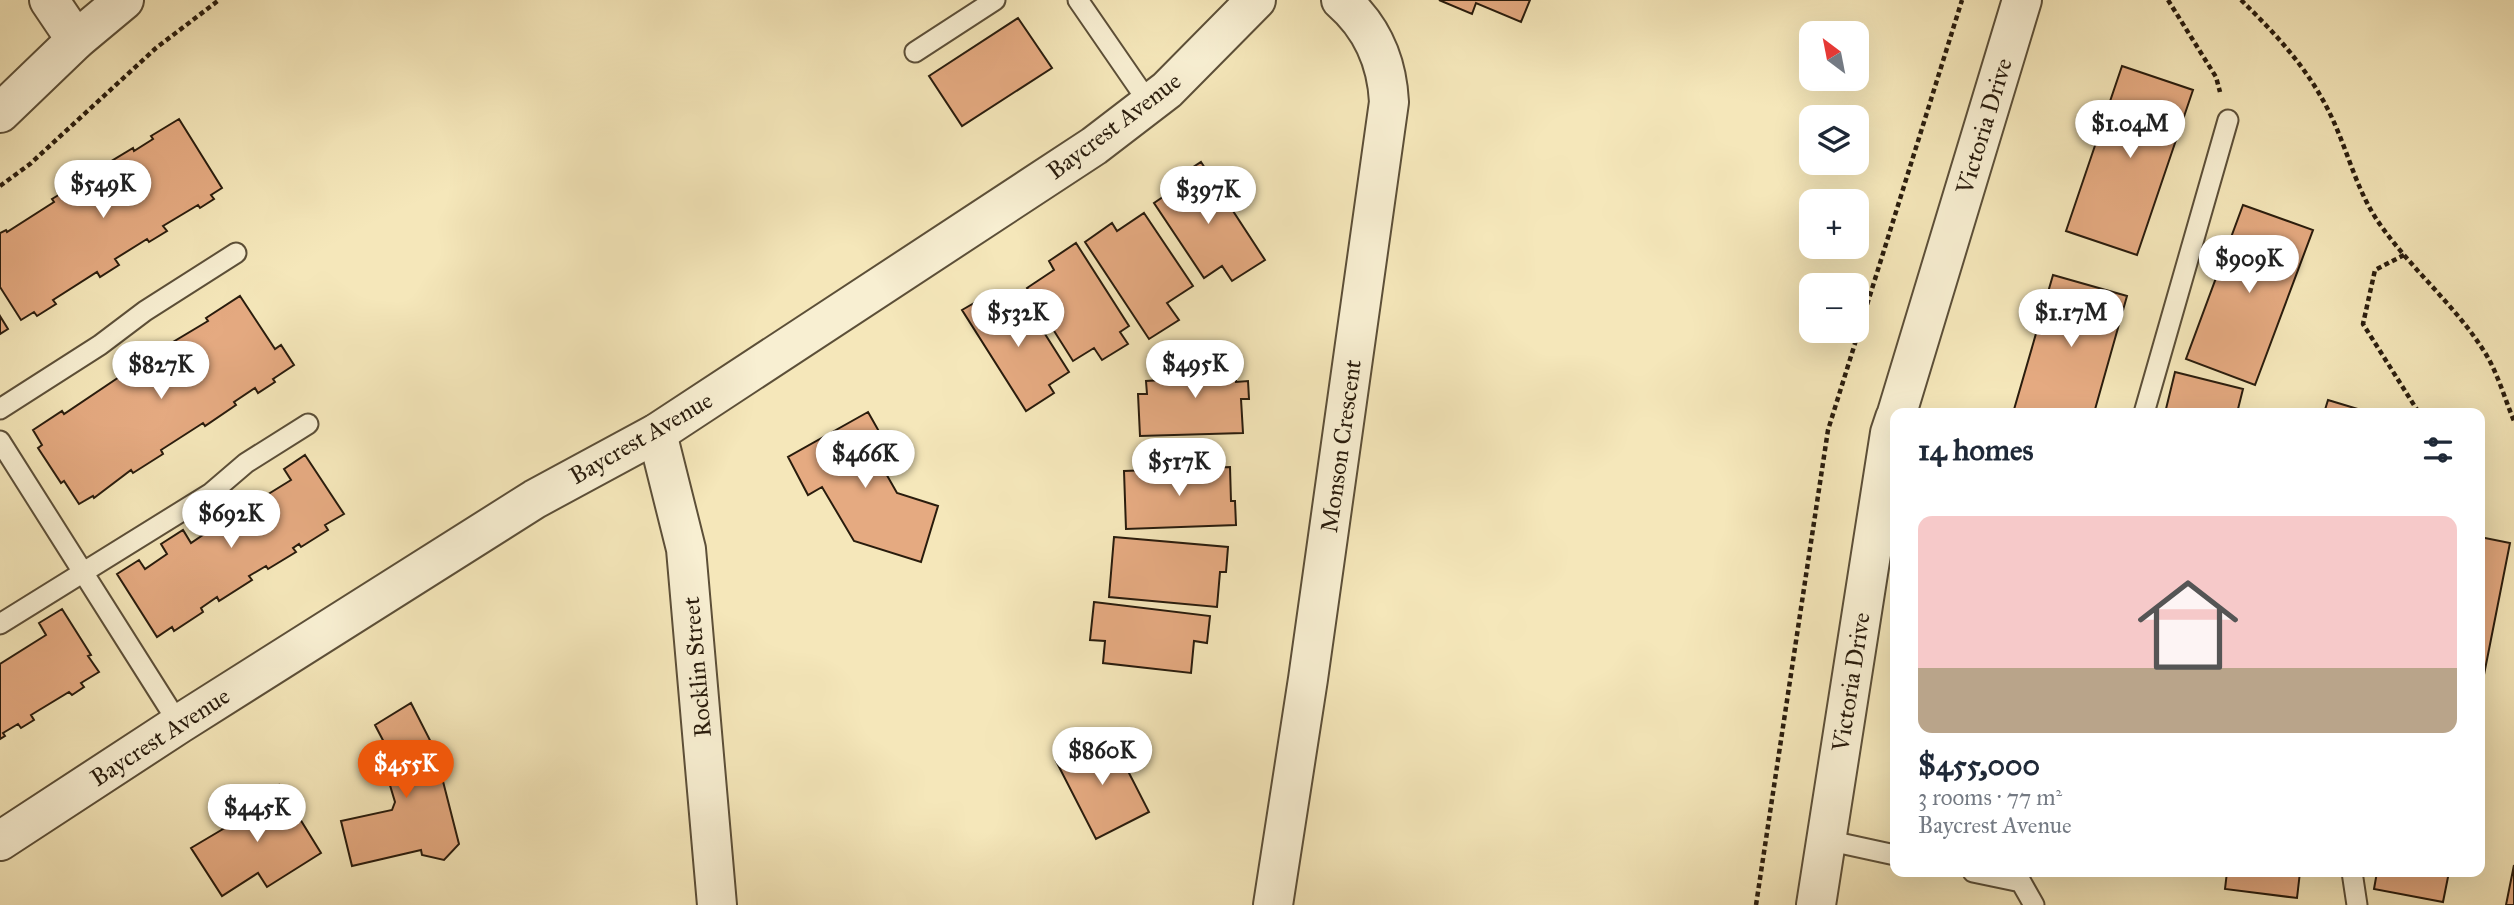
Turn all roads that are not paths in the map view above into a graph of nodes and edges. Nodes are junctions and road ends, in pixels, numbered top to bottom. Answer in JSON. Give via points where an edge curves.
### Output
{"nodes":[{"id":1,"x":49,"y":0,"type":"edge"},
{"id":2,"x":124,"y":0,"type":"edge"},
{"id":3,"x":995,"y":0,"type":"edge"},
{"id":4,"x":1078,"y":0,"type":"edge"},
{"id":5,"x":1256,"y":0,"type":"edge"},
{"id":6,"x":1341,"y":0,"type":"edge"},
{"id":7,"x":2022,"y":0,"type":"edge"},
{"id":8,"x":76,"y":40,"type":"junction"},
{"id":9,"x":915,"y":52,"type":"dead end"},
{"id":10,"x":1149,"y":103,"type":"junction"},
{"id":11,"x":0,"y":113,"type":"edge"},
{"id":12,"x":2228,"y":120,"type":"road end"},
{"id":13,"x":236,"y":253,"type":"dead end"},
{"id":14,"x":1898,"y":408,"type":"edge"},
{"id":15,"x":2145,"y":408,"type":"edge"},
{"id":16,"x":0,"y":409,"type":"edge"},
{"id":17,"x":308,"y":424,"type":"dead end"},
{"id":18,"x":657,"y":433,"type":"junction"},
{"id":19,"x":1890,"y":439,"type":"edge"},
{"id":20,"x":0,"y":441,"type":"edge"},
{"id":21,"x":82,"y":573,"type":"junction"},
{"id":22,"x":0,"y":624,"type":"edge"},
{"id":23,"x":178,"y":724,"type":"junction"},
{"id":24,"x":0,"y":841,"type":"edge"},
{"id":25,"x":1826,"y":841,"type":"junction"},
{"id":26,"x":1890,"y":854,"type":"edge"},
{"id":27,"x":2026,"y":877,"type":"edge"},
{"id":28,"x":2353,"y":877,"type":"edge"},
{"id":29,"x":717,"y":905,"type":"edge"},
{"id":30,"x":1273,"y":905,"type":"edge"},
{"id":31,"x":1816,"y":905,"type":"edge"},
{"id":32,"x":2034,"y":905,"type":"edge"},
{"id":33,"x":2357,"y":905,"type":"edge"}],
"edges":[{"from":1,"to":8,"type":"street"},
{"from":2,"to":8,"type":"street"},
{"from":3,"to":9,"type":"lane"},
{"from":4,"to":10,"type":"lane"},
{"from":5,"to":10,"type":"street","name":"Baycrest Avenue"},
{"from":6,"to":30,"type":"street","name":"Monson Crescent","via":[[1360,20],[1382,57],[1389,102]]},
{"from":7,"to":14,"type":"street","name":"Victoria Drive"},
{"from":8,"to":11,"type":"street"},
{"from":10,"to":18,"type":"street","name":"Baycrest Avenue","via":[[1094,146]]},
{"from":12,"to":15,"type":"lane"},
{"from":13,"to":16,"type":"lane"},
{"from":17,"to":21,"type":"lane","via":[[246,463],[211,493]]},
{"from":18,"to":23,"type":"street","name":"Baycrest Avenue","via":[[535,499]]},
{"from":18,"to":29,"type":"street","name":"Rocklin Street","via":[[686,549]]},
{"from":19,"to":25,"type":"street","name":"Victoria Drive"},
{"from":20,"to":21,"type":"lane"},
{"from":21,"to":22,"type":"lane"},
{"from":21,"to":23,"type":"lane"},
{"from":23,"to":24,"type":"street","name":"Baycrest Avenue"},
{"from":25,"to":26,"type":"lane"},
{"from":25,"to":31,"type":"street","name":"Victoria Drive"},
{"from":27,"to":32,"type":"lane"},
{"from":28,"to":33,"type":"lane"}]}
